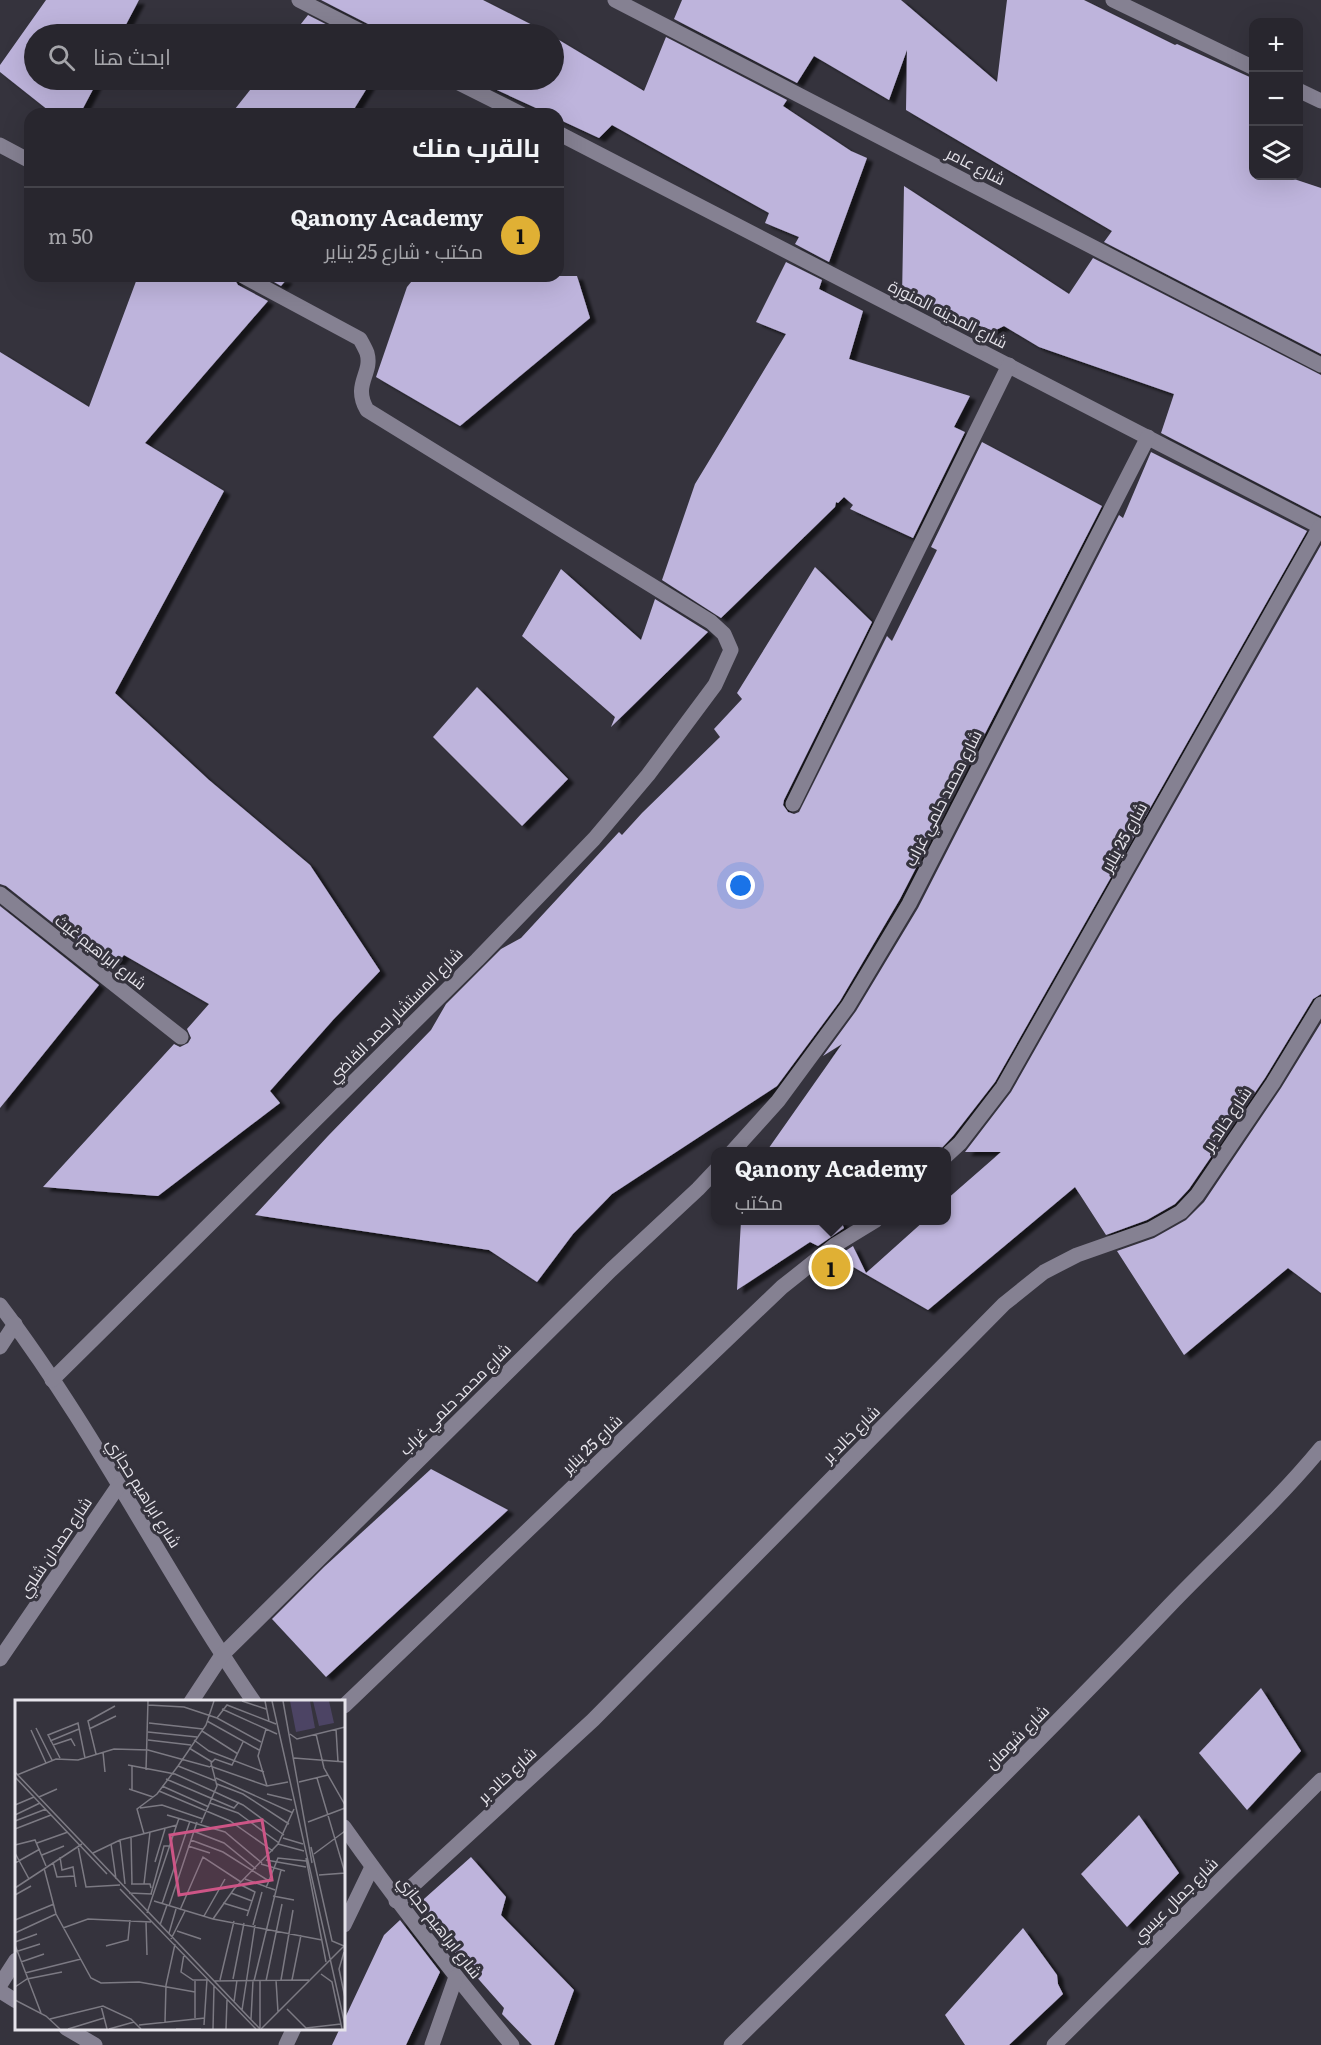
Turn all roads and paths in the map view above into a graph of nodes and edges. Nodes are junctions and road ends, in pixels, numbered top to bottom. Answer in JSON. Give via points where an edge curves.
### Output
{"nodes":[{"id":1,"x":299,"y":0,"type":"edge"},
{"id":2,"x":615,"y":0,"type":"edge"},
{"id":3,"x":1113,"y":0,"type":"edge"},
{"id":4,"x":346,"y":24,"type":"edge"},
{"id":5,"x":1249,"y":66,"type":"edge"},
{"id":6,"x":473,"y":90,"type":"edge"},
{"id":7,"x":1303,"y":92,"type":"edge"},
{"id":8,"x":1321,"y":101,"type":"edge"},
{"id":9,"x":509,"y":108,"type":"edge"},
{"id":10,"x":564,"y":136,"type":"edge"},
{"id":11,"x":0,"y":145,"type":"edge"},
{"id":12,"x":24,"y":158,"type":"edge"},
{"id":13,"x":254,"y":282,"type":"edge"},
{"id":14,"x":1009,"y":365,"type":"junction"},
{"id":15,"x":1321,"y":365,"type":"edge"},
{"id":16,"x":1148,"y":437,"type":"junction"},
{"id":17,"x":1321,"y":527,"type":"edge"},
{"id":18,"x":793,"y":804,"type":"dead end"},
{"id":19,"x":0,"y":894,"type":"edge"},
{"id":20,"x":1321,"y":1004,"type":"edge"},
{"id":21,"x":181,"y":1037,"type":"dead end"},
{"id":22,"x":737,"y":1147,"type":"edge"},
{"id":23,"x":951,"y":1151,"type":"edge"},
{"id":24,"x":711,"y":1175,"type":"edge"},
{"id":25,"x":869,"y":1225,"type":"edge"},
{"id":26,"x":0,"y":1305,"type":"edge"},
{"id":27,"x":15,"y":1324,"type":"junction"},
{"id":28,"x":0,"y":1347,"type":"edge"},
{"id":29,"x":52,"y":1380,"type":"junction"},
{"id":30,"x":1321,"y":1448,"type":"edge"},
{"id":31,"x":119,"y":1485,"type":"junction"},
{"id":32,"x":222,"y":1655,"type":"junction"},
{"id":33,"x":0,"y":1659,"type":"edge"},
{"id":34,"x":192,"y":1700,"type":"edge"},
{"id":35,"x":253,"y":1700,"type":"edge"},
{"id":36,"x":345,"y":1705,"type":"edge"},
{"id":37,"x":1321,"y":1780,"type":"edge"},
{"id":38,"x":345,"y":1828,"type":"edge"},
{"id":39,"x":372,"y":1867,"type":"junction"},
{"id":40,"x":396,"y":1901,"type":"junction"},
{"id":41,"x":345,"y":1923,"type":"edge"},
{"id":42,"x":15,"y":1962,"type":"edge"},
{"id":43,"x":456,"y":1977,"type":"junction"},
{"id":44,"x":0,"y":1985,"type":"edge"},
{"id":45,"x":0,"y":1991,"type":"edge"},
{"id":46,"x":15,"y":2000,"type":"edge"},
{"id":47,"x":69,"y":2030,"type":"edge"},
{"id":48,"x":293,"y":2030,"type":"edge"},
{"id":49,"x":95,"y":2045,"type":"edge"},
{"id":50,"x":286,"y":2045,"type":"edge"},
{"id":51,"x":432,"y":2045,"type":"edge"},
{"id":52,"x":512,"y":2045,"type":"edge"},
{"id":53,"x":731,"y":2045,"type":"edge"},
{"id":54,"x":1054,"y":2045,"type":"edge"}],
"edges":[{"from":1,"to":4,"type":"street"},
{"from":2,"to":15,"type":"street","name":"شارع عامر"},
{"from":3,"to":5,"type":"street"},
{"from":6,"to":9,"type":"street"},
{"from":7,"to":8,"type":"street"},
{"from":10,"to":14,"type":"street","name":"شارع المدينه المنورة"},
{"from":11,"to":12,"type":"street"},
{"from":13,"to":29,"type":"street","name":"شارع المستشار احمد القاضي","via":[[360,339],[367,354],[360,392],[367,410],[711,622],[724,634],[731,650],[715,685],[594,839]]},
{"from":14,"to":16,"type":"street","name":"شارع المدينه المنورة"},
{"from":14,"to":18,"type":"street"},
{"from":16,"to":17,"type":"street","name":"شارع المدينه المنورة"},
{"from":16,"to":22,"type":"street","name":"شارع محمد حلمي غراب","via":[[909,904],[848,1006],[778,1101]]},
{"from":17,"to":23,"type":"street","name":"شارع 25 يناير","via":[[1003,1087]]},
{"from":19,"to":21,"type":"street","name":"شارع ابراهيم غيث"},
{"from":20,"to":40,"type":"street","name":"شارع خالد بر","via":[[1273,1083],[1197,1195],[1181,1212],[1150,1229],[1077,1255],[1044,1272],[1004,1305],[593,1720]]},
{"from":24,"to":32,"type":"street","name":"شارع محمد حلمي غراب"},
{"from":25,"to":36,"type":"street","name":"شارع 25 يناير","via":[[835,1245],[782,1287]]},
{"from":26,"to":27,"type":"street","name":"شارع ابراهيم حجازي"},
{"from":27,"to":28,"type":"street"},
{"from":27,"to":29,"type":"street","name":"شارع ابراهيم حجازي"},
{"from":29,"to":31,"type":"street","name":"شارع ابراهيم حجازي"},
{"from":30,"to":53,"type":"street","name":"شارع شومان","via":[[1295,1480],[1075,1705]]},
{"from":31,"to":32,"type":"street","name":"شارع ابراهيم حجازي"},
{"from":31,"to":33,"type":"street","name":"شارع حمدان شلبي"},
{"from":32,"to":34,"type":"street","name":"شارع محمد حلمي غراب"},
{"from":32,"to":35,"type":"street","name":"شارع ابراهيم حجازي"},
{"from":37,"to":54,"type":"street","name":"شارع جمال عيسي"},
{"from":38,"to":39,"type":"street","name":"شارع ابراهيم حجازي"},
{"from":39,"to":40,"type":"street","name":"شارع ابراهيم حجازي"},
{"from":39,"to":41,"type":"street"},
{"from":40,"to":43,"type":"street","name":"شارع ابراهيم حجازي"},
{"from":42,"to":44,"type":"street"},
{"from":43,"to":51,"type":"street"},
{"from":43,"to":52,"type":"street","name":"شارع ابراهيم حجازي"},
{"from":45,"to":46,"type":"street"},
{"from":47,"to":49,"type":"street"},
{"from":48,"to":50,"type":"street"}]}
